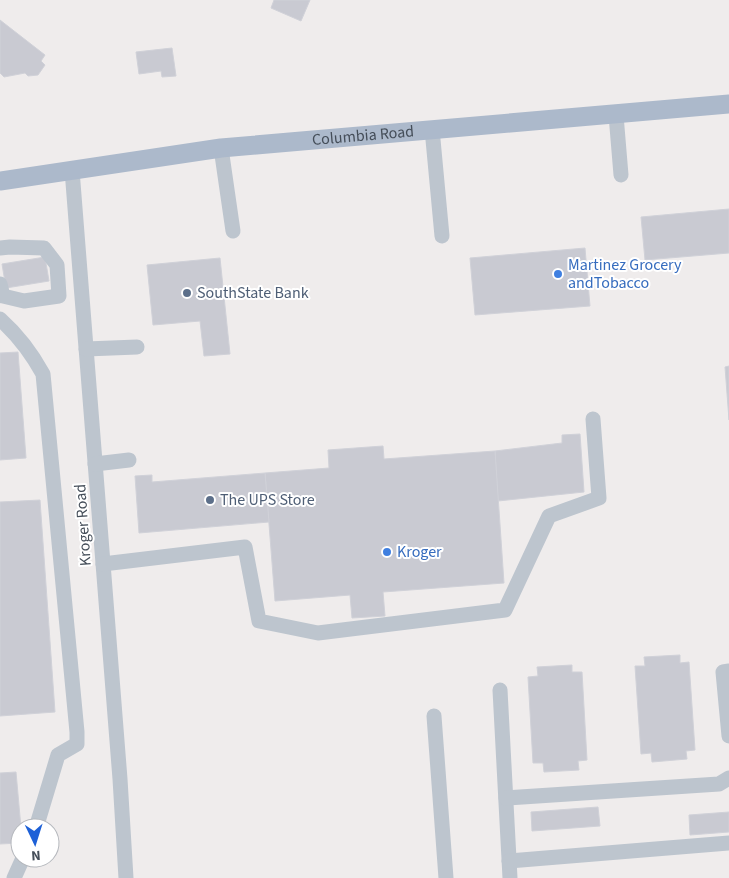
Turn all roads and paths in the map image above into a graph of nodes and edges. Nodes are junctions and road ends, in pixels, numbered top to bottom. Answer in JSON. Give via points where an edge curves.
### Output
{"nodes":[{"id":1,"x":729,"y":104,"type":"edge"},
{"id":2,"x":616,"y":115,"type":"junction"},
{"id":3,"x":432,"y":129,"type":"junction"},
{"id":4,"x":221,"y":148,"type":"junction"},
{"id":5,"x":72,"y":170,"type":"junction"},
{"id":6,"x":622,"y":175,"type":"dead end"},
{"id":7,"x":0,"y":181,"type":"edge"},
{"id":8,"x":233,"y":230,"type":"dead end"},
{"id":9,"x":442,"y":236,"type":"dead end"},
{"id":10,"x":0,"y":248,"type":"edge"},
{"id":11,"x":0,"y":284,"type":"edge"},
{"id":12,"x":0,"y":319,"type":"edge"},
{"id":13,"x":137,"y":346,"type":"dead end"},
{"id":14,"x":86,"y":348,"type":"junction"},
{"id":15,"x":593,"y":419,"type":"dead end"},
{"id":16,"x":129,"y":460,"type":"dead end"},
{"id":17,"x":95,"y":464,"type":"junction"},
{"id":18,"x":103,"y":564,"type":"junction"},
{"id":19,"x":729,"y":671,"type":"edge"},
{"id":20,"x":500,"y":690,"type":"dead end"},
{"id":21,"x":434,"y":716,"type":"dead end"},
{"id":22,"x":729,"y":736,"type":"edge"},
{"id":23,"x":729,"y":778,"type":"edge"},
{"id":24,"x":506,"y":798,"type":"junction"},
{"id":25,"x":39,"y":818,"type":"edge"},
{"id":26,"x":729,"y":843,"type":"edge"},
{"id":27,"x":509,"y":861,"type":"junction"},
{"id":28,"x":126,"y":878,"type":"edge"},
{"id":29,"x":446,"y":878,"type":"edge"},
{"id":30,"x":510,"y":878,"type":"edge"}],
"edges":[{"from":1,"to":2,"type":"main road","name":"Columbia Road"},
{"from":2,"to":3,"type":"main road","name":"Columbia Road"},
{"from":2,"to":6,"type":"street"},
{"from":3,"to":4,"type":"main road","name":"Columbia Road"},
{"from":3,"to":9,"type":"street"},
{"from":4,"to":5,"type":"main road","name":"Columbia Road"},
{"from":4,"to":8,"type":"street"},
{"from":5,"to":7,"type":"main road","name":"Columbia Road"},
{"from":5,"to":14,"type":"street","name":"Kroger Road"},
{"from":10,"to":11,"type":"street","via":[[44,248],[57,265],[59,296],[24,301],[3,296]]},
{"from":12,"to":25,"type":"street","via":[[16,332],[43,374],[77,732],[77,744],[58,755]]},
{"from":13,"to":14,"type":"street"},
{"from":14,"to":17,"type":"street","name":"Kroger Road"},
{"from":15,"to":18,"type":"street","via":[[599,498],[549,516],[506,610],[318,633],[259,621],[245,547]]},
{"from":16,"to":17,"type":"street"},
{"from":17,"to":18,"type":"street","name":"Kroger Road"},
{"from":18,"to":28,"type":"street","name":"Kroger Road"},
{"from":19,"to":22,"type":"street","via":[[723,672]]},
{"from":20,"to":24,"type":"street"},
{"from":21,"to":29,"type":"street"},
{"from":23,"to":24,"type":"street","via":[[718,784]]},
{"from":24,"to":27,"type":"street"},
{"from":26,"to":27,"type":"street"},
{"from":27,"to":30,"type":"street"}]}
